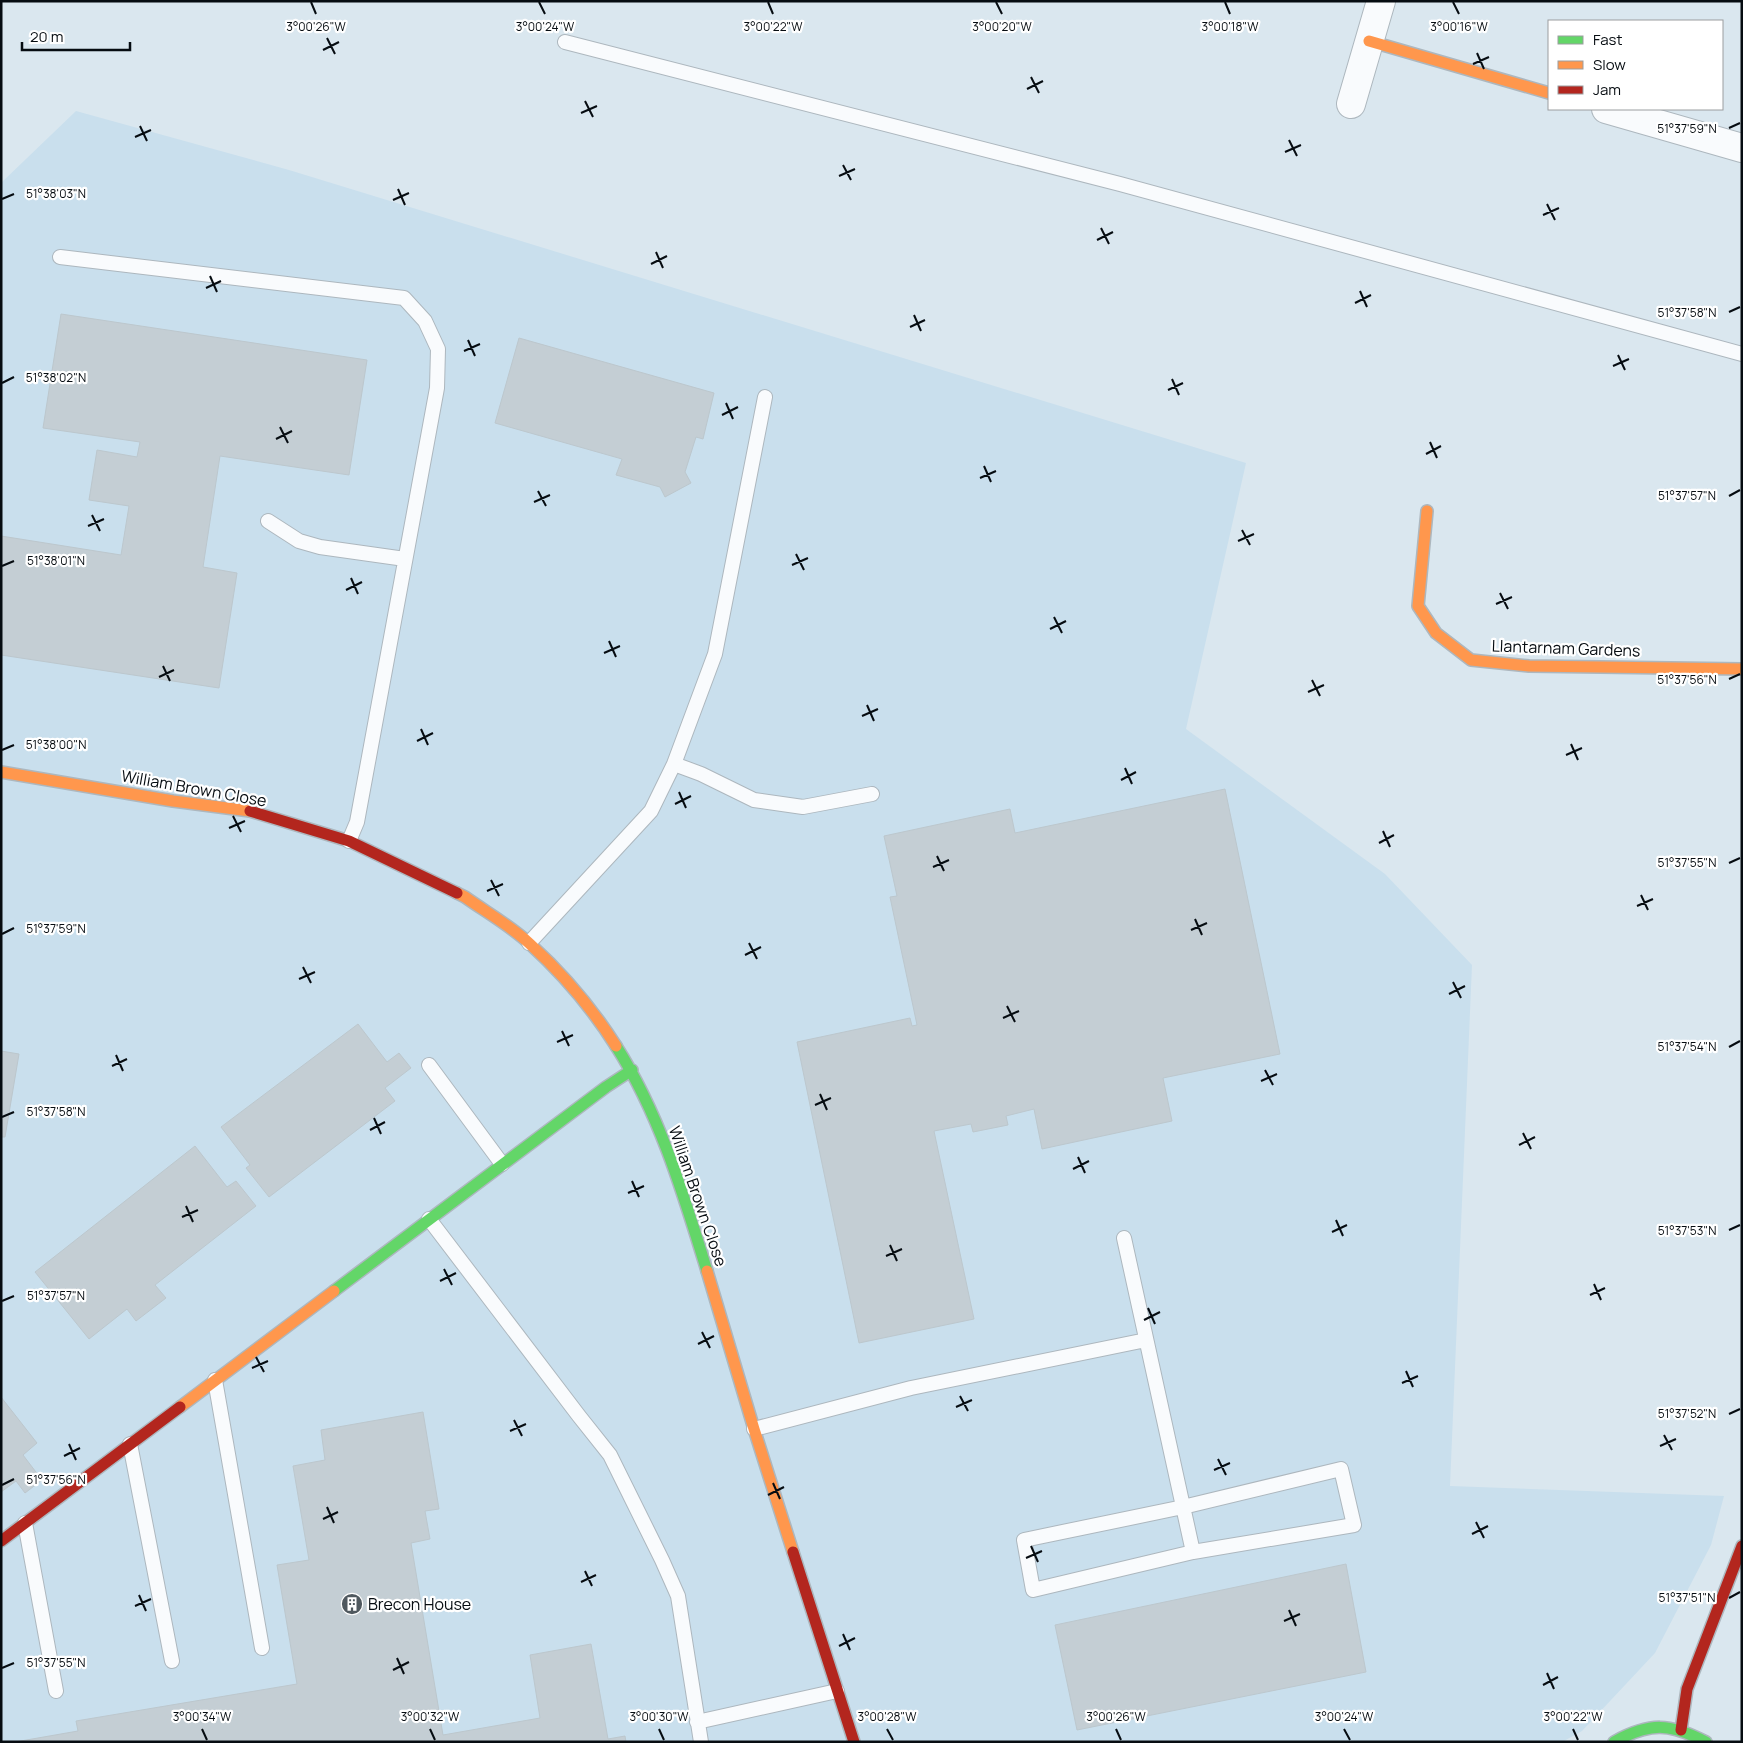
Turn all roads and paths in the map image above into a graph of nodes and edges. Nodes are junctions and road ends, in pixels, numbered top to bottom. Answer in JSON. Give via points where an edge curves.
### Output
{"nodes":[{"id":1,"x":1381,"y":1,"type":"edge"},
{"id":2,"x":564,"y":42,"type":"dead end"},
{"id":3,"x":1369,"y":42,"type":"junction"},
{"id":4,"x":1548,"y":93,"type":"edge"},
{"id":5,"x":1351,"y":104,"type":"dead end"},
{"id":6,"x":1609,"y":110,"type":"edge"},
{"id":7,"x":1742,"y":148,"type":"edge"},
{"id":8,"x":60,"y":257,"type":"dead end"},
{"id":9,"x":1742,"y":354,"type":"edge"},
{"id":10,"x":765,"y":396,"type":"dead end"},
{"id":11,"x":1427,"y":511,"type":"dead end"},
{"id":12,"x":268,"y":521,"type":"dead end"},
{"id":13,"x":405,"y":559,"type":"junction"},
{"id":14,"x":1742,"y":668,"type":"edge"},
{"id":15,"x":674,"y":764,"type":"junction"},
{"id":16,"x":1,"y":772,"type":"edge"},
{"id":17,"x":872,"y":794,"type":"dead end"},
{"id":18,"x":349,"y":841,"type":"junction"},
{"id":19,"x":530,"y":944,"type":"junction"},
{"id":20,"x":429,"y":1065,"type":"dead end"},
{"id":21,"x":632,"y":1070,"type":"junction"},
{"id":22,"x":502,"y":1164,"type":"junction"},
{"id":23,"x":429,"y":1219,"type":"junction"},
{"id":24,"x":1124,"y":1238,"type":"dead end"},
{"id":25,"x":1146,"y":1340,"type":"junction"},
{"id":26,"x":215,"y":1380,"type":"junction"},
{"id":27,"x":754,"y":1429,"type":"junction"},
{"id":28,"x":130,"y":1444,"type":"junction"},
{"id":29,"x":1183,"y":1507,"type":"junction"},
{"id":30,"x":25,"y":1523,"type":"junction"},
{"id":31,"x":1,"y":1541,"type":"edge"},
{"id":32,"x":1742,"y":1546,"type":"edge"},
{"id":33,"x":1193,"y":1552,"type":"junction"},
{"id":34,"x":262,"y":1648,"type":"dead end"},
{"id":35,"x":172,"y":1661,"type":"dead end"},
{"id":36,"x":56,"y":1691,"type":"dead end"},
{"id":37,"x":837,"y":1691,"type":"junction"},
{"id":38,"x":698,"y":1722,"type":"junction"},
{"id":39,"x":1682,"y":1730,"type":"junction"},
{"id":40,"x":701,"y":1742,"type":"edge"},
{"id":41,"x":854,"y":1742,"type":"edge"},
{"id":42,"x":1614,"y":1742,"type":"edge"},
{"id":43,"x":1706,"y":1742,"type":"edge"}],
"edges":[{"from":1,"to":3,"type":"street"},
{"from":2,"to":9,"type":"lane","via":[[1120,184]]},
{"from":3,"to":4,"type":"street"},
{"from":3,"to":5,"type":"street"},
{"from":6,"to":7,"type":"street"},
{"from":8,"to":13,"type":"lane","via":[[404,298],[425,321],[438,349],[437,388]]},
{"from":10,"to":15,"type":"lane","via":[[715,654]]},
{"from":11,"to":14,"type":"street","name":"Llantarnam Gardens","via":[[1418,606],[1436,633],[1471,660],[1529,666]]},
{"from":12,"to":13,"type":"lane","via":[[298,541],[320,548]]},
{"from":13,"to":18,"type":"lane","via":[[357,822]]},
{"from":15,"to":17,"type":"lane","via":[[754,800],[803,807]]},
{"from":15,"to":19,"type":"lane","via":[[651,811]]},
{"from":16,"to":18,"type":"street","name":"William Brown Close","via":[[247,810]]},
{"from":18,"to":19,"type":"street","name":"William Brown Close","via":[[465,897]]},
{"from":19,"to":21,"type":"street","name":"William Brown Close","via":[[573,987]]},
{"from":20,"to":22,"type":"lane"},
{"from":21,"to":22,"type":"street"},
{"from":21,"to":27,"type":"street","name":"William Brown Close","via":[[679,1179]]},
{"from":22,"to":23,"type":"street"},
{"from":23,"to":26,"type":"street"},
{"from":23,"to":38,"type":"lane","via":[[610,1454],[678,1596]]},
{"from":24,"to":25,"type":"lane"},
{"from":25,"to":27,"type":"lane","via":[[911,1388]]},
{"from":25,"to":29,"type":"lane"},
{"from":26,"to":28,"type":"street"},
{"from":26,"to":34,"type":"lane"},
{"from":27,"to":37,"type":"street","name":"William Brown Close"},
{"from":28,"to":30,"type":"street"},
{"from":28,"to":35,"type":"lane"},
{"from":29,"to":33,"type":"lane"},
{"from":29,"to":33,"type":"lane","via":[[1024,1540],[1033,1590]]},
{"from":29,"to":33,"type":"lane","via":[[1341,1469],[1354,1525]]},
{"from":30,"to":31,"type":"street"},
{"from":30,"to":36,"type":"lane"},
{"from":32,"to":39,"type":"street","via":[[1687,1689]]},
{"from":37,"to":38,"type":"lane"},
{"from":37,"to":41,"type":"street","name":"William Brown Close"},
{"from":38,"to":40,"type":"lane"},
{"from":39,"to":42,"type":"street","via":[[1655,1727],[1630,1732]]},
{"from":39,"to":43,"type":"street"}]}
